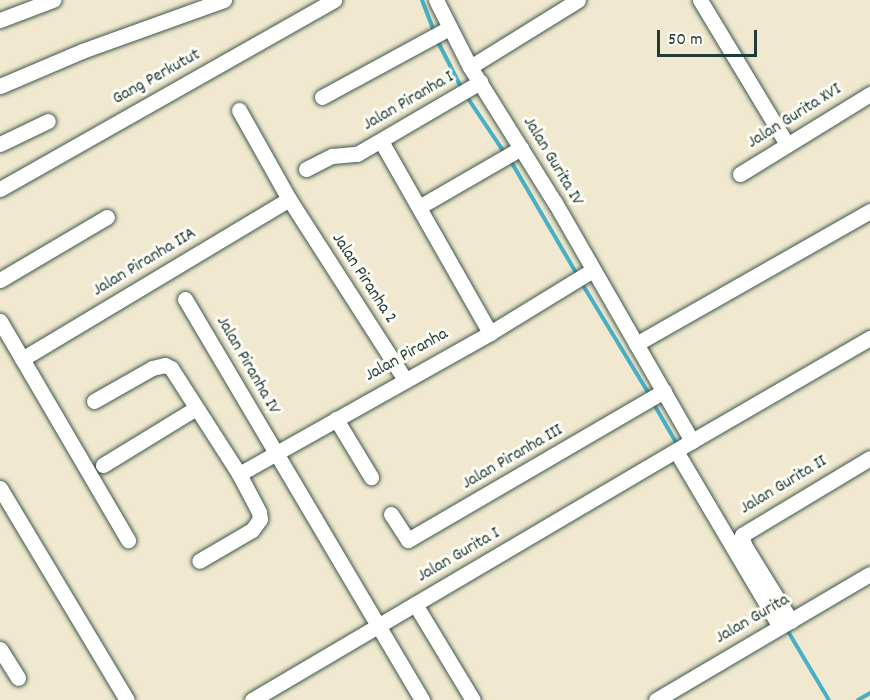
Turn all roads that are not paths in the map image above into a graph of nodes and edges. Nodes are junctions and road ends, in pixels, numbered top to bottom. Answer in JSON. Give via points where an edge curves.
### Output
{"nodes":[{"id":1,"x":53,"y":0,"type":"edge"},
{"id":2,"x":224,"y":0,"type":"edge"},
{"id":3,"x":334,"y":0,"type":"edge"},
{"id":4,"x":436,"y":0,"type":"edge"},
{"id":5,"x":578,"y":0,"type":"edge"},
{"id":6,"x":700,"y":0,"type":"edge"},
{"id":7,"x":0,"y":20,"type":"edge"},
{"id":8,"x":447,"y":28,"type":"junction"},
{"id":9,"x":470,"y":67,"type":"junction"},
{"id":10,"x":479,"y":83,"type":"junction"},
{"id":11,"x":0,"y":86,"type":"edge"},
{"id":12,"x":870,"y":94,"type":"edge"},
{"id":13,"x":322,"y":97,"type":"dead end"},
{"id":14,"x":239,"y":110,"type":"dead end"},
{"id":15,"x":48,"y":121,"type":"dead end"},
{"id":16,"x":381,"y":141,"type":"junction"},
{"id":17,"x":0,"y":144,"type":"edge"},
{"id":18,"x":787,"y":144,"type":"junction"},
{"id":19,"x":513,"y":153,"type":"junction"},
{"id":20,"x":306,"y":169,"type":"dead end"},
{"id":21,"x":740,"y":174,"type":"dead end"},
{"id":22,"x":0,"y":189,"type":"edge"},
{"id":23,"x":289,"y":199,"type":"junction"},
{"id":24,"x":419,"y":207,"type":"junction"},
{"id":25,"x":870,"y":211,"type":"edge"},
{"id":26,"x":107,"y":217,"type":"dead end"},
{"id":27,"x":591,"y":272,"type":"junction"},
{"id":28,"x":0,"y":280,"type":"edge"},
{"id":29,"x":185,"y":299,"type":"dead end"},
{"id":30,"x":0,"y":321,"type":"edge"},
{"id":31,"x":490,"y":333,"type":"junction"},
{"id":32,"x":870,"y":338,"type":"edge"},
{"id":33,"x":636,"y":344,"type":"junction"},
{"id":34,"x":22,"y":359,"type":"junction"},
{"id":35,"x":405,"y":380,"type":"junction"},
{"id":36,"x":656,"y":396,"type":"junction"},
{"id":37,"x":94,"y":400,"type":"dead end"},
{"id":38,"x":196,"y":408,"type":"junction"},
{"id":39,"x":336,"y":419,"type":"junction"},
{"id":40,"x":683,"y":446,"type":"junction"},
{"id":41,"x":275,"y":453,"type":"junction"},
{"id":42,"x":870,"y":458,"type":"edge"},
{"id":43,"x":103,"y":465,"type":"dead end"},
{"id":44,"x":238,"y":474,"type":"junction"},
{"id":45,"x":370,"y":477,"type":"dead end"},
{"id":46,"x":0,"y":488,"type":"edge"},
{"id":47,"x":391,"y":514,"type":"dead end"},
{"id":48,"x":128,"y":540,"type":"dead end"},
{"id":49,"x":746,"y":559,"type":"junction"},
{"id":50,"x":199,"y":561,"type":"dead end"},
{"id":51,"x":870,"y":574,"type":"edge"},
{"id":52,"x":415,"y":604,"type":"junction"},
{"id":53,"x":785,"y":624,"type":"junction"},
{"id":54,"x":377,"y":626,"type":"junction"},
{"id":55,"x":0,"y":649,"type":"edge"},
{"id":56,"x":18,"y":678,"type":"dead end"},
{"id":57,"x":127,"y":700,"type":"edge"},
{"id":58,"x":252,"y":700,"type":"edge"},
{"id":59,"x":422,"y":700,"type":"edge"},
{"id":60,"x":473,"y":700,"type":"edge"},
{"id":61,"x":656,"y":700,"type":"edge"}],
"edges":[{"from":1,"to":7,"type":"street"},
{"from":2,"to":11,"type":"street","via":[[82,51]]},
{"from":3,"to":22,"type":"street","name":"Gang Perkutut"},
{"from":4,"to":8,"type":"street","name":"Jalan Gurita IV"},
{"from":5,"to":9,"type":"street"},
{"from":6,"to":18,"type":"street"},
{"from":8,"to":9,"type":"street","name":"Jalan Gurita IV"},
{"from":8,"to":13,"type":"street"},
{"from":9,"to":10,"type":"street","name":"Jalan Gurita IV"},
{"from":10,"to":16,"type":"street","name":"Jalan Piranha I"},
{"from":10,"to":19,"type":"street","name":"Jalan Gurita IV"},
{"from":12,"to":18,"type":"street","name":"Jalan Gurita XVI"},
{"from":14,"to":23,"type":"street","name":"Jalan Piranha 2"},
{"from":15,"to":17,"type":"street"},
{"from":16,"to":20,"type":"street","name":"Jalan Piranha I","via":[[357,154],[332,156]]},
{"from":16,"to":24,"type":"street"},
{"from":18,"to":21,"type":"street","name":"Jalan Gurita XVI"},
{"from":19,"to":24,"type":"street"},
{"from":19,"to":27,"type":"street","name":"Jalan Gurita IV"},
{"from":23,"to":34,"type":"street","name":"Jalan Piranha IIA"},
{"from":23,"to":35,"type":"street","name":"Jalan Piranha 2"},
{"from":24,"to":31,"type":"street"},
{"from":25,"to":33,"type":"street"},
{"from":26,"to":28,"type":"street"},
{"from":27,"to":31,"type":"street","name":"Jalan Piranha"},
{"from":27,"to":33,"type":"street","name":"Jalan Gurita IV"},
{"from":29,"to":41,"type":"street","name":"Jalan Piranha IV"},
{"from":30,"to":34,"type":"street"},
{"from":31,"to":35,"type":"street","name":"Jalan Piranha"},
{"from":32,"to":40,"type":"street","name":"Jalan Gurita I"},
{"from":33,"to":36,"type":"street","name":"Jalan Gurita IV"},
{"from":34,"to":48,"type":"street"},
{"from":35,"to":39,"type":"street","name":"Jalan Piranha"},
{"from":36,"to":40,"type":"street","name":"Jalan Gurita IV"},
{"from":36,"to":47,"type":"street","name":"Jalan Piranha III","via":[[408,540]]},
{"from":37,"to":38,"type":"street","via":[[165,365],[171,368]]},
{"from":38,"to":43,"type":"street"},
{"from":38,"to":44,"type":"street"},
{"from":39,"to":41,"type":"street","name":"Jalan Piranha"},
{"from":39,"to":45,"type":"street"},
{"from":40,"to":49,"type":"street","name":"Jalan Gurita IV"},
{"from":40,"to":52,"type":"street","name":"Jalan Gurita I"},
{"from":41,"to":44,"type":"street","name":"Jalan Piranha"},
{"from":41,"to":54,"type":"street","name":"Jalan Piranha IV"},
{"from":42,"to":49,"type":"street","name":"Jalan Gurita II","via":[[749,529],[742,535]]},
{"from":44,"to":50,"type":"street","via":[[260,519],[252,530]]},
{"from":46,"to":57,"type":"street"},
{"from":49,"to":53,"type":"street","name":"Jalan Gurita II"},
{"from":51,"to":53,"type":"street","name":"Jalan Gurita"},
{"from":52,"to":54,"type":"street","name":"Jalan Gurita I"},
{"from":52,"to":60,"type":"street"},
{"from":53,"to":61,"type":"street","name":"Jalan Gurita"},
{"from":54,"to":58,"type":"street","name":"Jalan Gurita I"},
{"from":54,"to":59,"type":"street","name":"Jalan Piranha IV"},
{"from":55,"to":56,"type":"street"}]}
